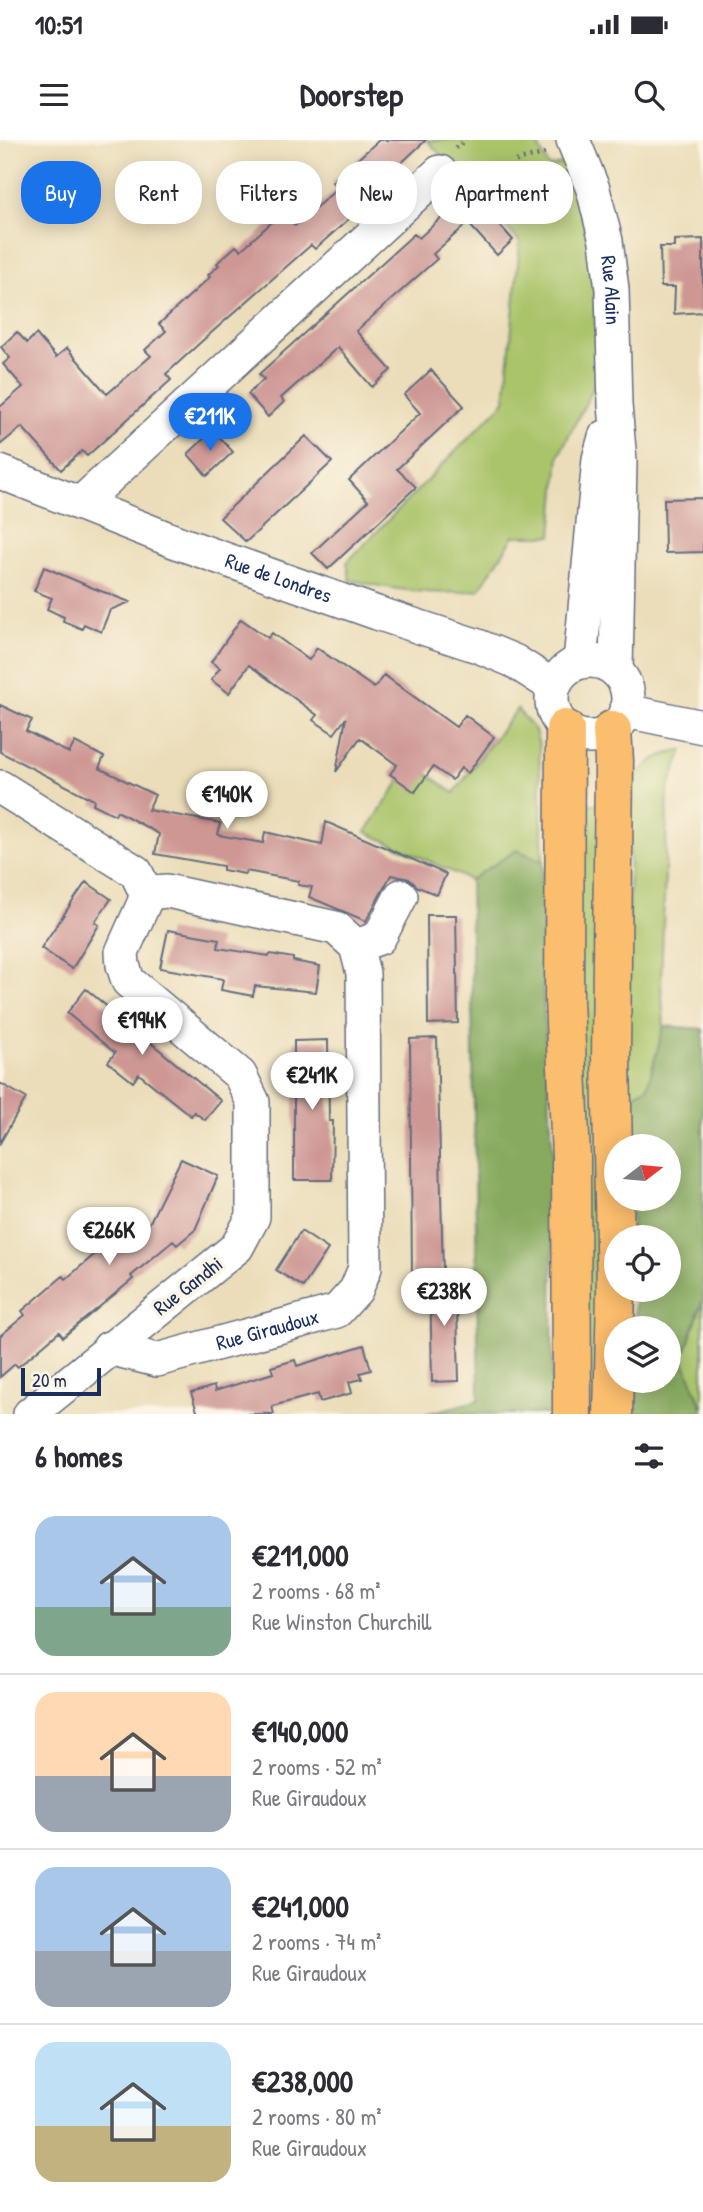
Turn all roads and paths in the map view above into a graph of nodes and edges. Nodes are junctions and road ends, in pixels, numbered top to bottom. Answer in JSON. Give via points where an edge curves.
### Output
{"nodes":[{"id":1,"x":573,"y":140,"type":"edge"},
{"id":2,"x":431,"y":180,"type":"edge"},
{"id":3,"x":615,"y":405,"type":"junction"},
{"id":4,"x":0,"y":472,"type":"edge"},
{"id":5,"x":80,"y":504,"type":"junction"},
{"id":6,"x":580,"y":662,"type":"junction"},
{"id":7,"x":616,"y":671,"type":"junction"},
{"id":8,"x":553,"y":686,"type":"junction"},
{"id":9,"x":619,"y":721,"type":"junction"},
{"id":10,"x":703,"y":727,"type":"edge"},
{"id":11,"x":565,"y":729,"type":"junction"},
{"id":12,"x":0,"y":787,"type":"edge"},
{"id":13,"x":146,"y":893,"type":"junction"},
{"id":14,"x":401,"y":896,"type":"dead end"},
{"id":15,"x":356,"y":946,"type":"junction"},
{"id":16,"x":110,"y":1348,"type":"junction"},
{"id":17,"x":30,"y":1414,"type":"edge"},
{"id":18,"x":572,"y":1414,"type":"edge"},
{"id":19,"x":613,"y":1414,"type":"edge"}],
"edges":[{"from":1,"to":3,"type":"street","name":"Rue Alain","via":[[593,189],[606,241]]},
{"from":2,"to":5,"type":"street"},
{"from":3,"to":6,"type":"street","name":"Rue Alain","via":[[599,459]]},
{"from":3,"to":7,"type":"street","name":"Rue Alain","via":[[620,461]]},
{"from":4,"to":5,"type":"street","name":"Rue de Londres"},
{"from":5,"to":8,"type":"street","name":"Rue de Londres","via":[[478,646],[514,661]]},
{"from":6,"to":7,"type":"street","via":[[605,663]]},
{"from":6,"to":8,"type":"street","via":[[568,666]]},
{"from":7,"to":9,"type":"street","via":[[628,701]]},
{"from":8,"to":11,"type":"street","via":[[555,716]]},
{"from":9,"to":10,"type":"street"},
{"from":9,"to":11,"type":"street","via":[[601,736],[588,738]]},
{"from":9,"to":19,"type":"highway","via":[[614,761],[611,1058],[616,1291]]},
{"from":11,"to":18,"type":"highway","via":[[564,1000],[572,1157]]},
{"from":12,"to":13,"type":"street","via":[[136,872]]},
{"from":13,"to":15,"type":"street","via":[[167,891],[336,928]]},
{"from":13,"to":16,"type":"street","name":"Rue Gandhi","via":[[122,952],[125,973],[128,981],[240,1075],[253,1102],[253,1217],[237,1247]]},
{"from":14,"to":15,"type":"street","via":[[379,938]]},
{"from":15,"to":16,"type":"street","name":"Rue Giraudoux","via":[[363,974],[365,1268],[356,1290],[337,1311],[158,1360]]},
{"from":16,"to":17,"type":"street","name":"Rue Gandhi"}]}
